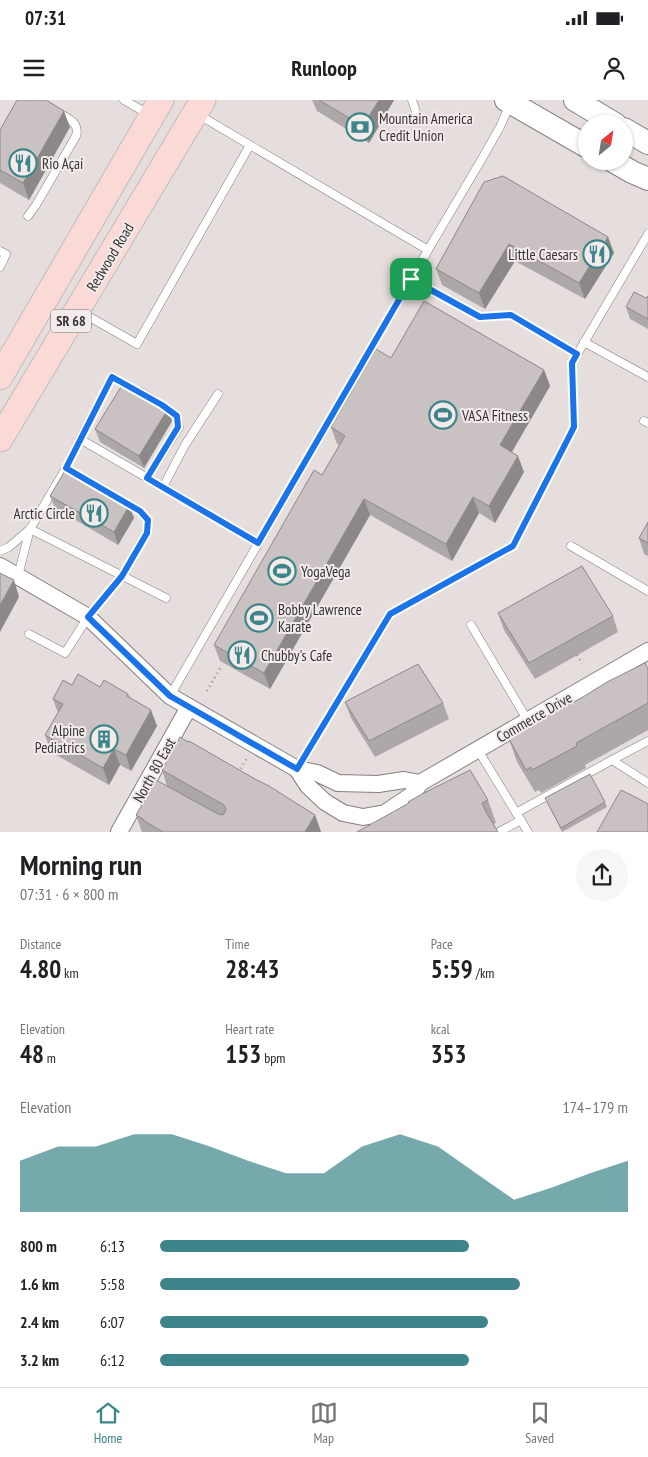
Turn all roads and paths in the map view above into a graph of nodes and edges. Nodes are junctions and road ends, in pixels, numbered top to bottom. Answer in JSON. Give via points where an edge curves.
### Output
{"nodes":[{"id":1,"x":124,"y":100,"type":"edge"},
{"id":2,"x":412,"y":100,"type":"edge"},
{"id":3,"x":575,"y":100,"type":"edge"},
{"id":4,"x":508,"y":101,"type":"edge"},
{"id":5,"x":200,"y":107,"type":"edge"},
{"id":6,"x":51,"y":108,"type":"edge"},
{"id":7,"x":157,"y":108,"type":"edge"},
{"id":8,"x":416,"y":112,"type":"dead end"},
{"id":9,"x":601,"y":115,"type":"edge"},
{"id":10,"x":633,"y":134,"type":"edge"},
{"id":11,"x":578,"y":141,"type":"edge"},
{"id":12,"x":648,"y":143,"type":"edge"},
{"id":13,"x":250,"y":145,"type":"junction"},
{"id":14,"x":629,"y":170,"type":"edge"},
{"id":15,"x":648,"y":178,"type":"edge"},
{"id":16,"x":28,"y":216,"type":"dead end"},
{"id":17,"x":648,"y":234,"type":"edge"},
{"id":18,"x":428,"y":250,"type":"junction"},
{"id":19,"x":3,"y":253,"type":"edge"},
{"id":20,"x":0,"y":267,"type":"edge"},
{"id":21,"x":411,"y":279,"type":"junction"},
{"id":22,"x":78,"y":310,"type":"junction"},
{"id":23,"x":584,"y":342,"type":"junction"},
{"id":24,"x":577,"y":354,"type":"junction"},
{"id":25,"x":0,"y":377,"type":"edge"},
{"id":26,"x":648,"y":377,"type":"edge"},
{"id":27,"x":218,"y":394,"type":"dead end"},
{"id":28,"x":0,"y":439,"type":"edge"},
{"id":29,"x":80,"y":439,"type":"junction"},
{"id":30,"x":66,"y":468,"type":"junction"},
{"id":31,"x":147,"y":478,"type":"junction"},
{"id":32,"x":163,"y":487,"type":"junction"},
{"id":33,"x":30,"y":529,"type":"junction"},
{"id":34,"x":258,"y":543,"type":"junction"},
{"id":35,"x":571,"y":546,"type":"dead end"},
{"id":36,"x":0,"y":552,"type":"edge"},
{"id":37,"x":0,"y":566,"type":"edge"},
{"id":38,"x":18,"y":576,"type":"junction"},
{"id":39,"x":122,"y":576,"type":"junction"},
{"id":40,"x":648,"y":591,"type":"edge"},
{"id":41,"x":166,"y":598,"type":"dead end"},
{"id":42,"x":88,"y":617,"type":"junction"},
{"id":43,"x":471,"y":625,"type":"dead end"},
{"id":44,"x":29,"y":634,"type":"dead end"},
{"id":45,"x":648,"y":652,"type":"edge"},
{"id":46,"x":577,"y":655,"type":"dead end"},
{"id":47,"x":582,"y":664,"type":"dead end"},
{"id":48,"x":222,"y":665,"type":"edge"},
{"id":49,"x":207,"y":691,"type":"dead end"},
{"id":50,"x":170,"y":696,"type":"junction"},
{"id":51,"x":189,"y":707,"type":"junction"},
{"id":52,"x":528,"y":721,"type":"junction"},
{"id":53,"x":648,"y":741,"type":"edge"},
{"id":54,"x":478,"y":750,"type":"junction"},
{"id":55,"x":248,"y":757,"type":"dead end"},
{"id":56,"x":612,"y":760,"type":"junction"},
{"id":57,"x":297,"y":769,"type":"junction"},
{"id":58,"x":238,"y":773,"type":"edge"},
{"id":59,"x":420,"y":783,"type":"junction"},
{"id":60,"x":648,"y":783,"type":"edge"},
{"id":61,"x":519,"y":816,"type":"junction"},
{"id":62,"x":119,"y":832,"type":"edge"},
{"id":63,"x":499,"y":832,"type":"edge"},
{"id":64,"x":528,"y":832,"type":"edge"}],
"edges":[{"from":1,"to":7,"type":"lane"},
{"from":2,"to":8,"type":"lane"},
{"from":3,"to":9,"type":"main road"},
{"from":4,"to":11,"type":"main road"},
{"from":4,"to":18,"type":"lane","via":[[500,127]]},
{"from":5,"to":13,"type":"lane"},
{"from":5,"to":22,"type":"main road","name":"Redwood Road","number":"SR 68"},
{"from":6,"to":16,"type":"lane","via":[[72,120],[78,131]]},
{"from":7,"to":25,"type":"main road","number":"SR 68"},
{"from":10,"to":12,"type":"main road"},
{"from":13,"to":18,"type":"lane"},
{"from":13,"to":22,"type":"lane","via":[[138,344]]},
{"from":14,"to":15,"type":"main road"},
{"from":17,"to":23,"type":"lane"},
{"from":18,"to":21,"type":"lane"},
{"from":19,"to":20,"type":"lane"},
{"from":21,"to":24,"type":"lane","via":[[480,317],[511,315]]},
{"from":21,"to":34,"type":"lane"},
{"from":22,"to":28,"type":"main road","name":"Redwood Road","number":"SR 68"},
{"from":23,"to":24,"type":"lane"},
{"from":23,"to":26,"type":"lane"},
{"from":24,"to":57,"type":"lane","via":[[572,363],[574,427],[513,546],[390,614]]},
{"from":27,"to":32,"type":"lane"},
{"from":29,"to":30,"type":"lane"},
{"from":29,"to":31,"type":"lane"},
{"from":29,"to":31,"type":"lane","via":[[112,377],[162,405],[177,416],[178,427]]},
{"from":30,"to":33,"type":"lane"},
{"from":30,"to":39,"type":"lane","via":[[140,511],[148,520],[147,533]]},
{"from":31,"to":32,"type":"lane"},
{"from":32,"to":34,"type":"lane"},
{"from":33,"to":36,"type":"lane"},
{"from":33,"to":38,"type":"lane"},
{"from":33,"to":39,"type":"lane"},
{"from":34,"to":50,"type":"lane"},
{"from":35,"to":40,"type":"lane"},
{"from":37,"to":38,"type":"street"},
{"from":38,"to":42,"type":"street"},
{"from":39,"to":41,"type":"lane"},
{"from":39,"to":42,"type":"lane"},
{"from":42,"to":44,"type":"lane","via":[[65,653]]},
{"from":42,"to":50,"type":"street"},
{"from":43,"to":52,"type":"lane"},
{"from":45,"to":52,"type":"street","name":"Commerce Drive"},
{"from":46,"to":47,"type":"path"},
{"from":48,"to":49,"type":"path"},
{"from":50,"to":51,"type":"street"},
{"from":51,"to":57,"type":"street"},
{"from":51,"to":62,"type":"street","name":"North 80 East","via":[[149,787]]},
{"from":52,"to":54,"type":"street","name":"Commerce Drive"},
{"from":53,"to":56,"type":"lane"},
{"from":54,"to":59,"type":"street","name":"Commerce Drive"},
{"from":54,"to":61,"type":"lane"},
{"from":55,"to":58,"type":"path"},
{"from":56,"to":60,"type":"lane"},
{"from":56,"to":61,"type":"lane"},
{"from":57,"to":59,"type":"street","via":[[317,772],[338,783],[378,784],[404,780]]},
{"from":57,"to":59,"type":"street","name":"Commerce Drive","via":[[308,786],[325,802],[343,812],[363,816],[385,813],[412,795]]},
{"from":61,"to":63,"type":"lane"},
{"from":61,"to":64,"type":"lane"}]}
